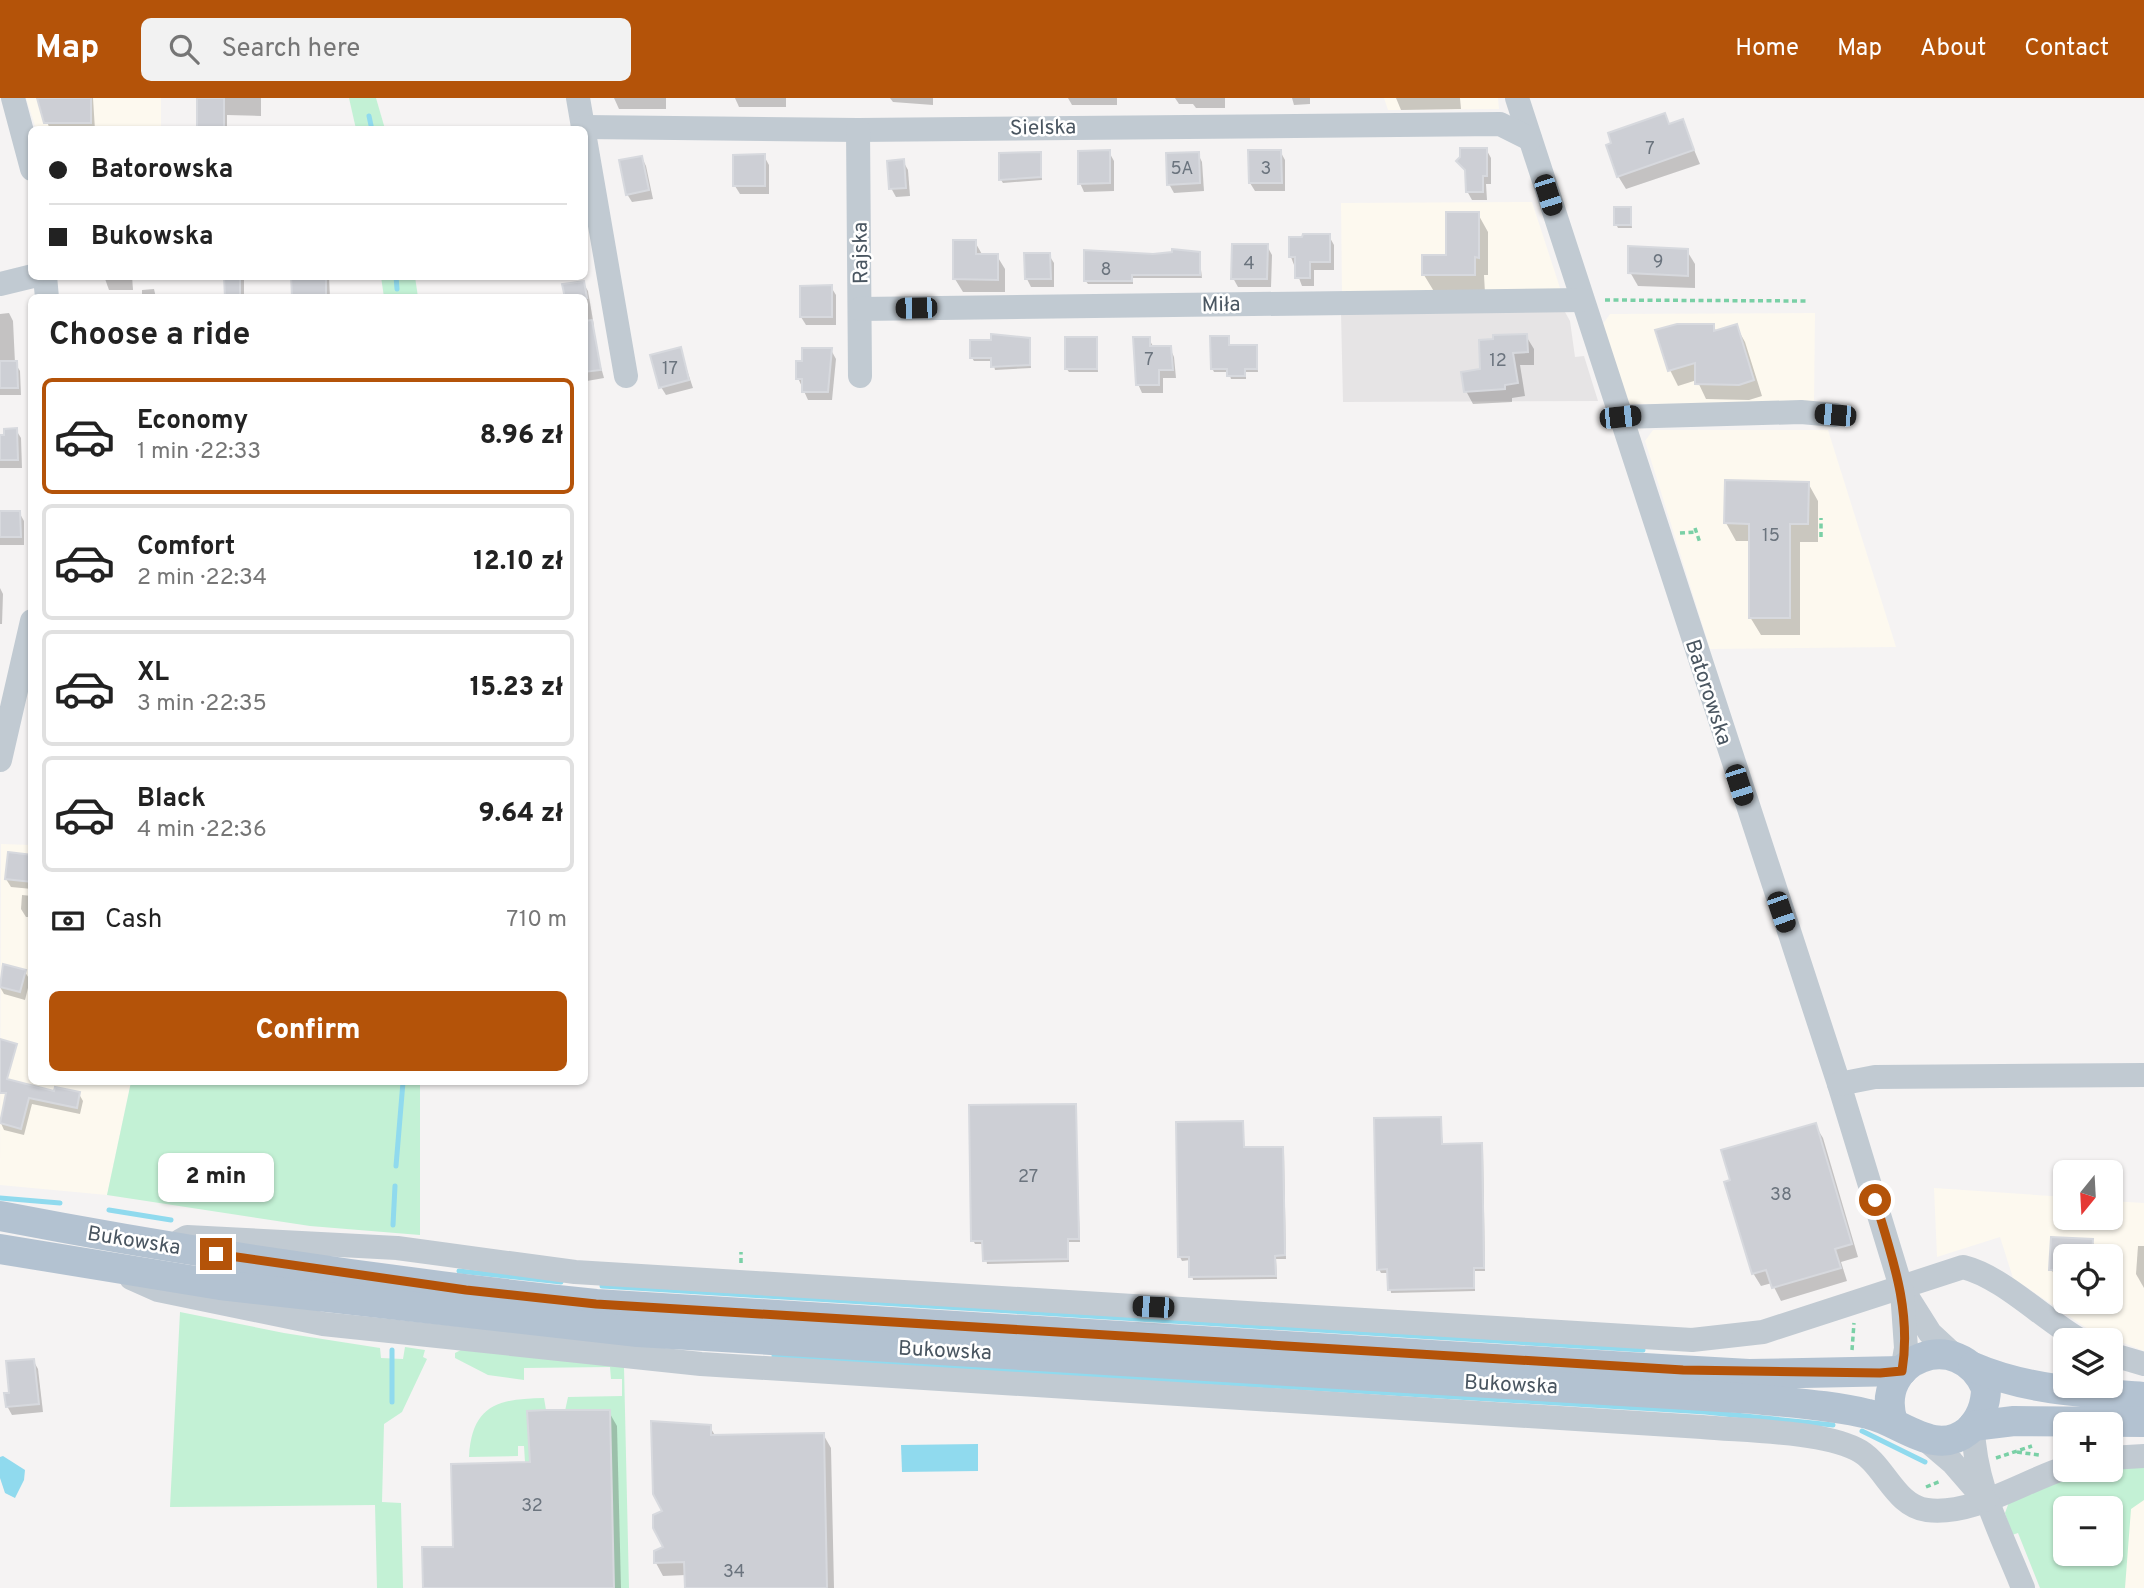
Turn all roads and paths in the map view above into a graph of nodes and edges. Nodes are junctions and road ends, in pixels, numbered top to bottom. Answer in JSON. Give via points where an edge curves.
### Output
{"nodes":[{"id":1,"x":13,"y":98,"type":"edge"},
{"id":2,"x":578,"y":98,"type":"edge"},
{"id":3,"x":1518,"y":99,"type":"edge"},
{"id":4,"x":1500,"y":124,"type":"junction"},
{"id":5,"x":585,"y":126,"type":"edge"},
{"id":6,"x":588,"y":127,"type":"edge"},
{"id":7,"x":858,"y":130,"type":"junction"},
{"id":8,"x":11,"y":133,"type":"edge"},
{"id":9,"x":1530,"y":139,"type":"junction"},
{"id":10,"x":588,"y":145,"type":"edge"},
{"id":11,"x":28,"y":162,"type":"edge"},
{"id":12,"x":28,"y":277,"type":"edge"},
{"id":13,"x":0,"y":284,"type":"edge"},
{"id":14,"x":1582,"y":300,"type":"junction"},
{"id":15,"x":1806,"y":301,"type":"dead end"},
{"id":16,"x":860,"y":309,"type":"junction"},
{"id":17,"x":626,"y":376,"type":"dead end"},
{"id":18,"x":860,"y":376,"type":"dead end"},
{"id":19,"x":1835,"y":415,"type":"dead end"},
{"id":20,"x":1620,"y":417,"type":"junction"},
{"id":21,"x":1821,"y":518,"type":"dead end"},
{"id":22,"x":1695,"y":528,"type":"dead end"},
{"id":23,"x":1821,"y":537,"type":"dead end"},
{"id":24,"x":1700,"y":543,"type":"dead end"},
{"id":25,"x":28,"y":638,"type":"edge"},
{"id":26,"x":0,"y":760,"type":"edge"},
{"id":27,"x":2144,"y":1074,"type":"edge"},
{"id":28,"x":1839,"y":1084,"type":"junction"},
{"id":29,"x":0,"y":1216,"type":"edge"},
{"id":30,"x":169,"y":1247,"type":"junction"},
{"id":31,"x":0,"y":1249,"type":"edge"},
{"id":32,"x":0,"y":1260,"type":"edge"},
{"id":33,"x":103,"y":1268,"type":"junction"},
{"id":34,"x":1901,"y":1287,"type":"junction"},
{"id":35,"x":1854,"y":1311,"type":"dead end"},
{"id":36,"x":2062,"y":1328,"type":"edge"},
{"id":37,"x":1852,"y":1355,"type":"dead end"},
{"id":38,"x":2123,"y":1358,"type":"edge"},
{"id":39,"x":1965,"y":1362,"type":"junction"},
{"id":40,"x":2144,"y":1364,"type":"edge"},
{"id":41,"x":1902,"y":1371,"type":"junction"},
{"id":42,"x":2144,"y":1397,"type":"edge"},
{"id":43,"x":1893,"y":1422,"type":"junction"},
{"id":44,"x":2053,"y":1422,"type":"edge"},
{"id":45,"x":2123,"y":1422,"type":"edge"},
{"id":46,"x":2144,"y":1422,"type":"edge"},
{"id":47,"x":1973,"y":1426,"type":"junction"},
{"id":48,"x":2123,"y":1433,"type":"edge"},
{"id":49,"x":2144,"y":1434,"type":"edge"},
{"id":50,"x":1925,"y":1439,"type":"junction"},
{"id":51,"x":2017,"y":1452,"type":"dead end"},
{"id":52,"x":2144,"y":1456,"type":"edge"},
{"id":53,"x":2123,"y":1457,"type":"edge"},
{"id":54,"x":1985,"y":1461,"type":"dead end"},
{"id":55,"x":2053,"y":1473,"type":"edge"},
{"id":56,"x":1943,"y":1480,"type":"dead end"},
{"id":57,"x":1922,"y":1489,"type":"dead end"},
{"id":58,"x":1985,"y":1500,"type":"junction"},
{"id":59,"x":2022,"y":1588,"type":"edge"}],
"edges":[{"from":1,"to":8,"type":"street"},
{"from":2,"to":5,"type":"street"},
{"from":3,"to":4,"type":"street"},
{"from":3,"to":9,"type":"street","name":"Batorowska"},
{"from":4,"to":7,"type":"street","name":"Sielska"},
{"from":4,"to":9,"type":"street","name":"Sielska"},
{"from":6,"to":7,"type":"street","name":"Sielska"},
{"from":7,"to":16,"type":"street","name":"Rajska"},
{"from":8,"to":11,"type":"street"},
{"from":9,"to":14,"type":"street","name":"Batorowska"},
{"from":10,"to":17,"type":"street"},
{"from":12,"to":13,"type":"street"},
{"from":14,"to":15,"type":"path"},
{"from":14,"to":16,"type":"street","name":"Miła"},
{"from":14,"to":20,"type":"street","name":"Batorowska"},
{"from":16,"to":18,"type":"street","name":"Rajska"},
{"from":19,"to":20,"type":"street"},
{"from":20,"to":28,"type":"street","name":"Batorowska"},
{"from":21,"to":23,"type":"path"},
{"from":22,"to":24,"type":"path"},
{"from":25,"to":26,"type":"street"},
{"from":27,"to":28,"type":"street","via":[[1875,1077]]},
{"from":28,"to":34,"type":"street","name":"Batorowska"},
{"from":29,"to":30,"type":"main road","name":"Bukowska"},
{"from":30,"to":34,"type":"street","via":[[187,1237],[339,1243],[575,1272],[1692,1340],[1763,1332]]},
{"from":30,"to":41,"type":"main road","name":"Bukowska","via":[[596,1304],[1661,1369],[1810,1374]]},
{"from":31,"to":33,"type":"main road","name":"Bukowska"},
{"from":32,"to":33,"type":"street","via":[[67,1275]]},
{"from":33,"to":43,"type":"main road","name":"Bukowska","via":[[625,1331],[1755,1399],[1864,1413]]},
{"from":33,"to":58,"type":"street","via":[[158,1290],[323,1324],[701,1364],[1702,1427],[1829,1440],[1871,1459],[1905,1500],[1919,1508],[1944,1509]]},
{"from":34,"to":36,"type":"street","via":[[1963,1267],[1978,1271]]},
{"from":34,"to":39,"type":"street","name":"Batorowska","via":[[1930,1333]]},
{"from":34,"to":41,"type":"street","name":"Batorowska","via":[[1906,1348]]},
{"from":35,"to":37,"type":"path"},
{"from":38,"to":40,"type":"street"},
{"from":39,"to":41,"type":"main road","via":[[1944,1354],[1926,1355]]},
{"from":39,"to":42,"type":"main road","via":[[2024,1384]]},
{"from":39,"to":47,"type":"main road","via":[[1986,1388]]},
{"from":41,"to":43,"type":"main road","via":[[1889,1402]]},
{"from":43,"to":50,"type":"main road"},
{"from":44,"to":47,"type":"main road"},
{"from":45,"to":46,"type":"main road"},
{"from":47,"to":50,"type":"main road","via":[[1954,1439]]},
{"from":47,"to":58,"type":"street"},
{"from":48,"to":49,"type":"street"},
{"from":50,"to":58,"type":"street"},
{"from":51,"to":54,"type":"path"},
{"from":52,"to":53,"type":"street"},
{"from":55,"to":58,"type":"street"},
{"from":56,"to":57,"type":"path"},
{"from":58,"to":59,"type":"street"}]}
